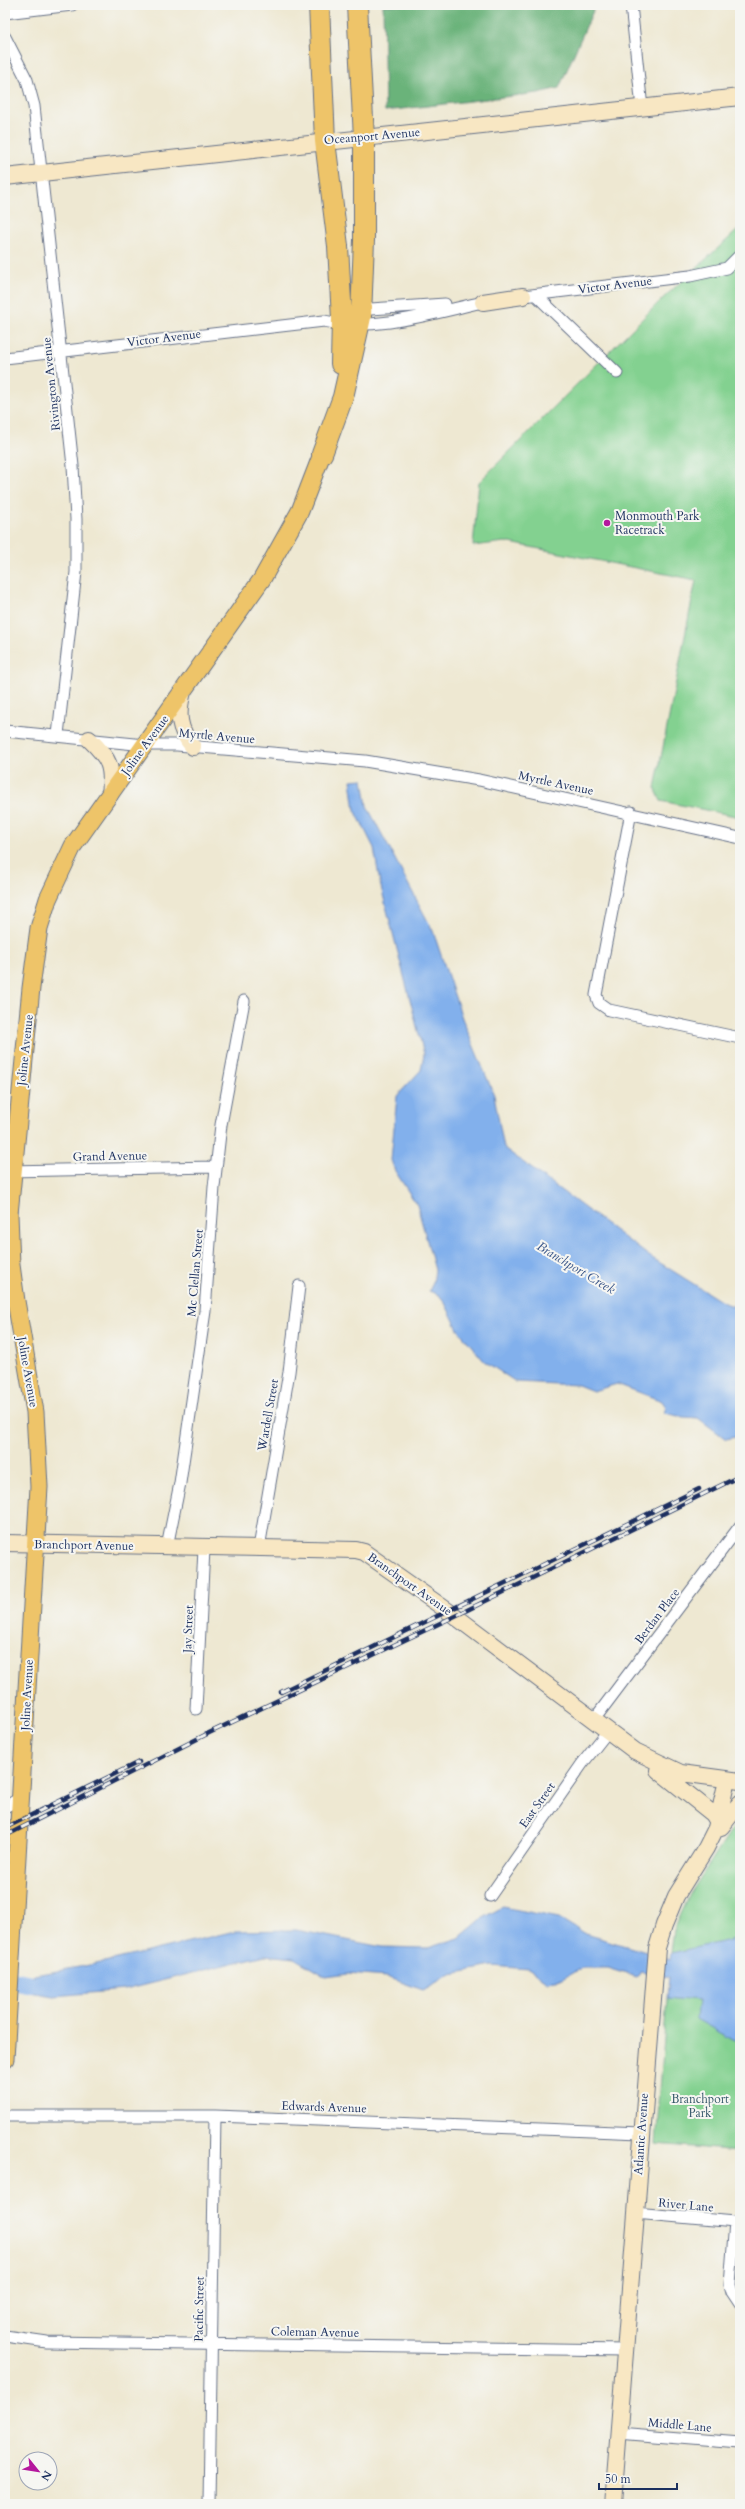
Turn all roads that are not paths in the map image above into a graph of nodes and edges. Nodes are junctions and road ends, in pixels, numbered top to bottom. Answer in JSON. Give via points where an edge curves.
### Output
{"nodes":[{"id":1,"x":72,"y":5,"type":"edge"},
{"id":2,"x":319,"y":5,"type":"edge"},
{"id":3,"x":358,"y":5,"type":"edge"},
{"id":4,"x":632,"y":5,"type":"edge"},
{"id":5,"x":5,"y":13,"type":"edge"},
{"id":6,"x":5,"y":37,"type":"edge"},
{"id":7,"x":740,"y":97,"type":"edge"},
{"id":8,"x":642,"y":108,"type":"junction"},
{"id":9,"x":364,"y":138,"type":"junction"},
{"id":10,"x":325,"y":141,"type":"junction"},
{"id":11,"x":41,"y":173,"type":"junction"},
{"id":12,"x":5,"y":177,"type":"edge"},
{"id":13,"x":740,"y":255,"type":"edge"},
{"id":14,"x":530,"y":296,"type":"junction"},
{"id":15,"x":483,"y":302,"type":"joint"},
{"id":16,"x":345,"y":318,"type":"junction"},
{"id":17,"x":61,"y":350,"type":"junction"},
{"id":18,"x":5,"y":358,"type":"edge"},
{"id":19,"x":617,"y":373,"type":"dead end"},
{"id":20,"x":322,"y":454,"type":"joint"},
{"id":21,"x":184,"y":692,"type":"junction"},
{"id":22,"x":5,"y":730,"type":"edge"},
{"id":23,"x":58,"y":735,"type":"junction"},
{"id":24,"x":90,"y":738,"type":"junction"},
{"id":25,"x":145,"y":745,"type":"junction"},
{"id":26,"x":193,"y":747,"type":"junction"},
{"id":27,"x":110,"y":795,"type":"junction"},
{"id":28,"x":630,"y":812,"type":"junction"},
{"id":29,"x":740,"y":838,"type":"edge"},
{"id":30,"x":244,"y":1001,"type":"dead end"},
{"id":31,"x":740,"y":1038,"type":"edge"},
{"id":32,"x":216,"y":1168,"type":"junction"},
{"id":33,"x":9,"y":1171,"type":"edge"},
{"id":34,"x":299,"y":1286,"type":"dead end"},
{"id":35,"x":740,"y":1526,"type":"edge"},
{"id":36,"x":5,"y":1544,"type":"edge"},
{"id":37,"x":35,"y":1544,"type":"junction"},
{"id":38,"x":167,"y":1547,"type":"junction"},
{"id":39,"x":204,"y":1548,"type":"junction"},
{"id":40,"x":259,"y":1548,"type":"junction"},
{"id":41,"x":196,"y":1709,"type":"dead end"},
{"id":42,"x":594,"y":1721,"type":"junction"},
{"id":43,"x":608,"y":1731,"type":"junction"},
{"id":44,"x":635,"y":1751,"type":"junction"},
{"id":45,"x":734,"y":1781,"type":"edge"},
{"id":46,"x":20,"y":1798,"type":"junction"},
{"id":47,"x":740,"y":1804,"type":"edge"},
{"id":48,"x":5,"y":1807,"type":"edge"},
{"id":49,"x":718,"y":1822,"type":"junction"},
{"id":50,"x":706,"y":1848,"type":"junction"},
{"id":51,"x":490,"y":1896,"type":"dead end"},
{"id":52,"x":5,"y":2059,"type":"edge"},
{"id":53,"x":5,"y":2116,"type":"edge"},
{"id":54,"x":216,"y":2116,"type":"junction"},
{"id":55,"x":641,"y":2133,"type":"junction"},
{"id":56,"x":635,"y":2213,"type":"junction"},
{"id":57,"x":737,"y":2222,"type":"edge"},
{"id":58,"x":740,"y":2304,"type":"edge"},
{"id":59,"x":5,"y":2336,"type":"edge"},
{"id":60,"x":211,"y":2344,"type":"junction"},
{"id":61,"x":624,"y":2350,"type":"junction"},
{"id":62,"x":618,"y":2433,"type":"junction"},
{"id":63,"x":740,"y":2444,"type":"edge"},
{"id":64,"x":209,"y":2504,"type":"edge"},
{"id":65,"x":613,"y":2504,"type":"edge"}],
"edges":[{"from":1,"to":5,"type":"street"},
{"from":2,"to":10,"type":"highway"},
{"from":3,"to":9,"type":"highway"},
{"from":4,"to":8,"type":"street"},
{"from":6,"to":11,"type":"street","name":"Rivington Avenue","via":[[30,90]]},
{"from":7,"to":8,"type":"street","name":"Oceanport Avenue"},
{"from":8,"to":9,"type":"street","name":"Oceanport Avenue"},
{"from":9,"to":10,"type":"street","name":"Oceanport Avenue"},
{"from":9,"to":16,"type":"highway","via":[[364,240]]},
{"from":10,"to":11,"type":"street","name":"Oceanport Avenue"},
{"from":10,"to":16,"type":"highway","via":[[335,210]]},
{"from":11,"to":12,"type":"street","name":"Oceanport Avenue"},
{"from":11,"to":17,"type":"street","name":"Rivington Avenue"},
{"from":13,"to":14,"type":"street","name":"Victor Avenue","via":[[727,268],[690,276]]},
{"from":14,"to":15,"type":"street","name":"Victor Avenue"},
{"from":14,"to":19,"type":"street"},
{"from":15,"to":16,"type":"street","name":"Victor Avenue","via":[[388,321]]},
{"from":16,"to":17,"type":"street","name":"Victor Avenue"},
{"from":16,"to":20,"type":"highway","via":[[337,392]]},
{"from":17,"to":18,"type":"street","name":"Victor Avenue"},
{"from":17,"to":23,"type":"street","name":"Rivington Avenue","via":[[74,466],[77,537],[76,572]]},
{"from":20,"to":21,"type":"main road","name":"Joline Avenue","via":[[300,511],[281,548]]},
{"from":21,"to":25,"type":"main road","name":"Joline Avenue"},
{"from":21,"to":26,"type":"street","via":[[178,716],[184,736]]},
{"from":22,"to":23,"type":"street","name":"Myrtle Avenue"},
{"from":23,"to":24,"type":"street","name":"Myrtle Avenue"},
{"from":24,"to":25,"type":"street","name":"Myrtle Avenue"},
{"from":24,"to":27,"type":"street","via":[[106,756],[111,768]]},
{"from":25,"to":26,"type":"street","name":"Myrtle Avenue"},
{"from":25,"to":27,"type":"main road","name":"Joline Avenue"},
{"from":26,"to":28,"type":"street","name":"Myrtle Avenue","via":[[356,760],[479,780]]},
{"from":27,"to":33,"type":"main road","name":"Joline Avenue","via":[[73,846],[61,868],[40,928]]},
{"from":28,"to":29,"type":"street","name":"Myrtle Avenue"},
{"from":28,"to":31,"type":"street","via":[[596,995],[599,1003],[610,1010]]},
{"from":30,"to":32,"type":"street","name":"Mc Clellan Street","via":[[222,1117]]},
{"from":32,"to":33,"type":"street","name":"Grand Avenue"},
{"from":32,"to":38,"type":"street","name":"Mc Clellan Street","via":[[205,1311],[180,1483]]},
{"from":33,"to":37,"type":"main road","name":"Joline Avenue","via":[[11,1265],[38,1446],[39,1487]]},
{"from":34,"to":40,"type":"street","name":"Wardell Street","via":[[289,1372]]},
{"from":35,"to":42,"type":"street","name":"Berdan Place"},
{"from":36,"to":37,"type":"street","name":"Branchport Avenue"},
{"from":37,"to":38,"type":"street","name":"Branchport Avenue"},
{"from":37,"to":46,"type":"main road","name":"Joline Avenue"},
{"from":38,"to":39,"type":"street","name":"Branchport Avenue"},
{"from":39,"to":40,"type":"street","name":"Branchport Avenue"},
{"from":39,"to":41,"type":"street","name":"Jay Street"},
{"from":40,"to":42,"type":"street","name":"Branchport Avenue","via":[[364,1552],[412,1584]]},
{"from":42,"to":43,"type":"street","name":"Branchport Avenue"},
{"from":43,"to":44,"type":"street","name":"Branchport Avenue"},
{"from":43,"to":51,"type":"street","name":"East Street"},
{"from":44,"to":45,"type":"street","name":"Branchport Avenue","via":[[672,1771]]},
{"from":44,"to":49,"type":"street","via":[[713,1814]]},
{"from":45,"to":49,"type":"street","name":"Atlantic Avenue"},
{"from":46,"to":48,"type":"street"},
{"from":46,"to":52,"type":"main road","name":"Joline Avenue"},
{"from":47,"to":50,"type":"street"},
{"from":49,"to":50,"type":"street","name":"Atlantic Avenue"},
{"from":50,"to":55,"type":"street","name":"Atlantic Avenue","via":[[676,1896],[657,1951]]},
{"from":53,"to":54,"type":"street","name":"Edwards Avenue"},
{"from":54,"to":55,"type":"street","name":"Edwards Avenue"},
{"from":54,"to":60,"type":"street","name":"Pacific Street"},
{"from":55,"to":56,"type":"street","name":"Atlantic Avenue"},
{"from":56,"to":57,"type":"street","name":"River Lane"},
{"from":56,"to":61,"type":"street","name":"Atlantic Avenue"},
{"from":57,"to":58,"type":"street","name":"River Lane","via":[[730,2285],[735,2299]]},
{"from":59,"to":60,"type":"street","name":"Coleman Avenue","via":[[47,2342]]},
{"from":60,"to":61,"type":"street","name":"Coleman Avenue"},
{"from":60,"to":64,"type":"street","name":"Pacific Street"},
{"from":61,"to":62,"type":"street","name":"Atlantic Avenue"},
{"from":62,"to":63,"type":"street","name":"Middle Lane"},
{"from":62,"to":65,"type":"street","name":"Atlantic Avenue"}]}
